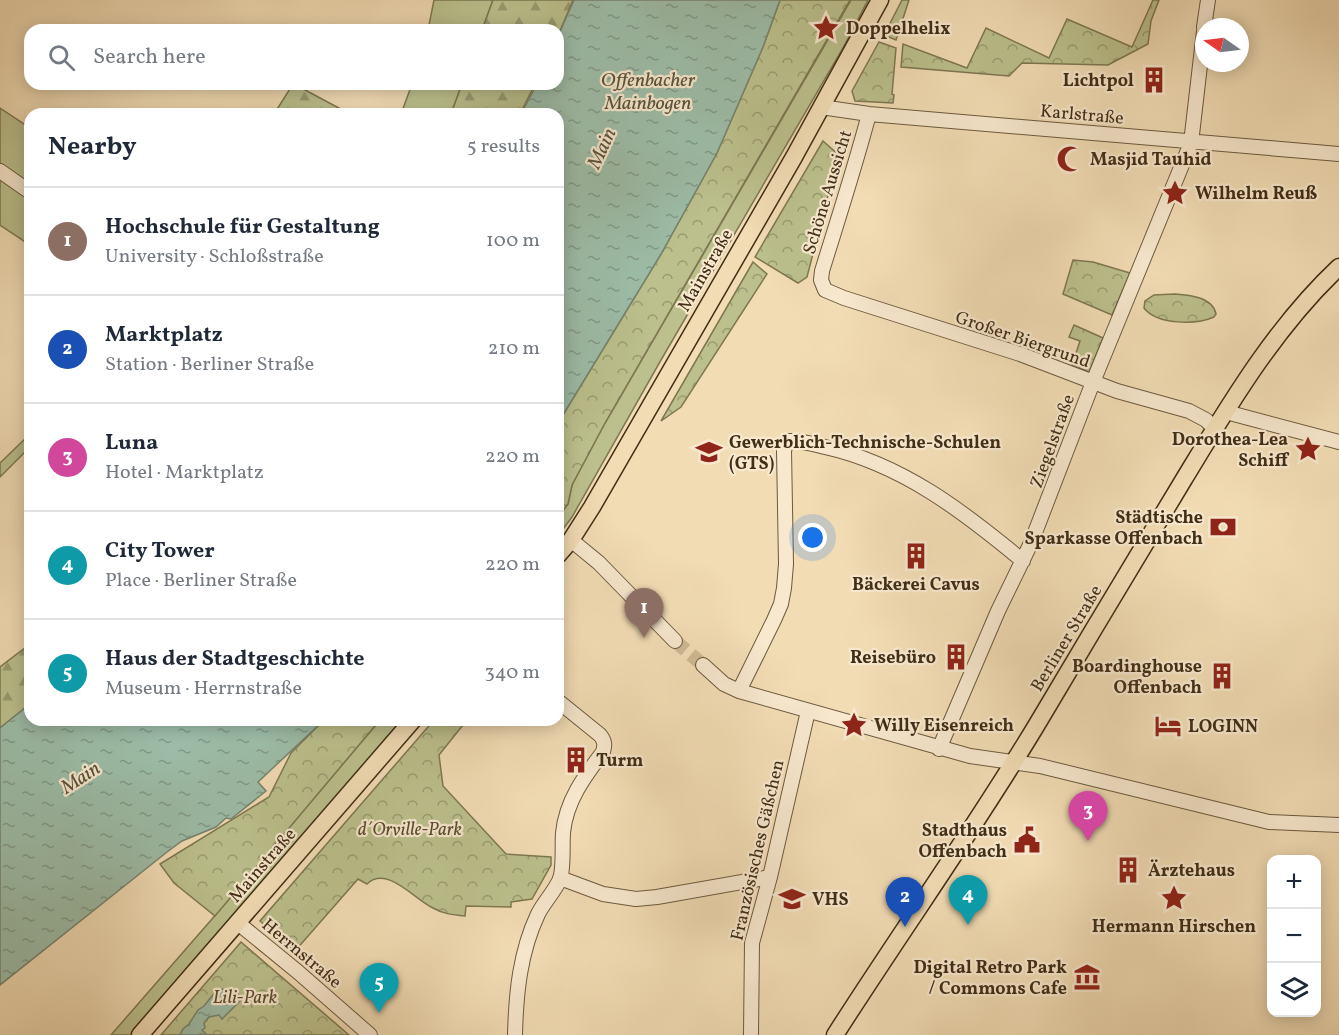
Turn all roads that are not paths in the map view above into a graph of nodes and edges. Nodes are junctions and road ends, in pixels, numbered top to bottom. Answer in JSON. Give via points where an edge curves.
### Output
{"nodes":[{"id":1,"x":880,"y":0,"type":"edge"},
{"id":2,"x":1208,"y":0,"type":"edge"},
{"id":3,"x":1206,"y":18,"type":"edge"},
{"id":4,"x":1199,"y":72,"type":"edge"},
{"id":5,"x":822,"y":107,"type":"junction"},
{"id":6,"x":869,"y":114,"type":"junction"},
{"id":7,"x":1191,"y":142,"type":"junction"},
{"id":8,"x":1339,"y":154,"type":"edge"},
{"id":9,"x":0,"y":171,"type":"edge"},
{"id":10,"x":24,"y":188,"type":"edge"},
{"id":11,"x":1339,"y":267,"type":"edge"},
{"id":12,"x":821,"y":280,"type":"joint"},
{"id":13,"x":1092,"y":382,"type":"junction"},
{"id":14,"x":1226,"y":412,"type":"junction"},
{"id":15,"x":1215,"y":429,"type":"junction"},
{"id":16,"x":1339,"y":442,"type":"edge"},
{"id":17,"x":571,"y":540,"type":"junction"},
{"id":18,"x":564,"y":548,"type":"edge"},
{"id":19,"x":1023,"y":561,"type":"junction"},
{"id":20,"x":675,"y":640,"type":"tunnel mouth"},
{"id":21,"x":703,"y":664,"type":"tunnel mouth"},
{"id":22,"x":739,"y":691,"type":"junction"},
{"id":23,"x":564,"y":706,"type":"edge"},
{"id":24,"x":808,"y":711,"type":"junction"},
{"id":25,"x":408,"y":726,"type":"edge"},
{"id":26,"x":939,"y":749,"type":"junction"},
{"id":27,"x":1013,"y":763,"type":"junction"},
{"id":28,"x":1339,"y":825,"type":"edge"},
{"id":29,"x":770,"y":877,"type":"junction"},
{"id":30,"x":561,"y":878,"type":"junction"},
{"id":31,"x":238,"y":923,"type":"junction"},
{"id":32,"x":140,"y":1035,"type":"edge"},
{"id":33,"x":370,"y":1035,"type":"edge"},
{"id":34,"x":515,"y":1035,"type":"edge"},
{"id":35,"x":751,"y":1035,"type":"edge"},
{"id":36,"x":835,"y":1035,"type":"edge"}],
"edges":[{"from":1,"to":5,"type":"main road","name":"Mainstraße"},
{"from":2,"to":3,"type":"street","name":"Ziegelstraße"},
{"from":4,"to":7,"type":"street","name":"Ziegelstraße"},
{"from":5,"to":6,"type":"street","name":"Karlstraße"},
{"from":5,"to":17,"type":"main road","name":"Mainstraße"},
{"from":6,"to":7,"type":"street","name":"Karlstraße"},
{"from":6,"to":12,"type":"street","name":"Schöne Aussicht"},
{"from":7,"to":8,"type":"street","name":"Karlstraße"},
{"from":7,"to":13,"type":"street","name":"Ziegelstraße"},
{"from":9,"to":10,"type":"street"},
{"from":11,"to":14,"type":"main road","name":"Berliner Straße","via":[[1269,348]]},
{"from":12,"to":13,"type":"street","name":"Großer Biergrund","via":[[825,290],[834,295],[1020,354]]},
{"from":13,"to":15,"type":"street","name":"Großer Biergrund","via":[[1190,411]]},
{"from":13,"to":19,"type":"street","name":"Ziegelstraße"},
{"from":14,"to":15,"type":"main road","name":"Berliner Straße"},
{"from":14,"to":16,"type":"street"},
{"from":15,"to":27,"type":"main road","name":"Berliner Straße"},
{"from":17,"to":18,"type":"main road","name":"Mainstraße"},
{"from":17,"to":20,"type":"street"},
{"from":19,"to":22,"type":"street","via":[[970,517],[919,485],[852,453],[788,441],[784,450],[783,596]]},
{"from":19,"to":26,"type":"street","name":"Ziegelstraße"},
{"from":21,"to":22,"type":"street","via":[[724,684]]},
{"from":22,"to":24,"type":"street"},
{"from":23,"to":30,"type":"street","via":[[605,742],[603,752],[576,790],[567,812]]},
{"from":24,"to":26,"type":"street"},
{"from":24,"to":29,"type":"street","name":"Französisches Gäßchen"},
{"from":25,"to":31,"type":"main road","name":"Mainstraße"},
{"from":26,"to":27,"type":"street"},
{"from":27,"to":28,"type":"street","via":[[1040,766],[1269,822]]},
{"from":27,"to":36,"type":"main road","name":"Berliner Straße"},
{"from":29,"to":30,"type":"street","via":[[636,899],[603,894]]},
{"from":29,"to":35,"type":"street","name":"Französisches Gäßchen","via":[[752,943]]},
{"from":30,"to":34,"type":"street","via":[[530,932],[518,980]]},
{"from":31,"to":32,"type":"main road","name":"Mainstraße"},
{"from":31,"to":33,"type":"street","name":"Herrnstraße"}]}
